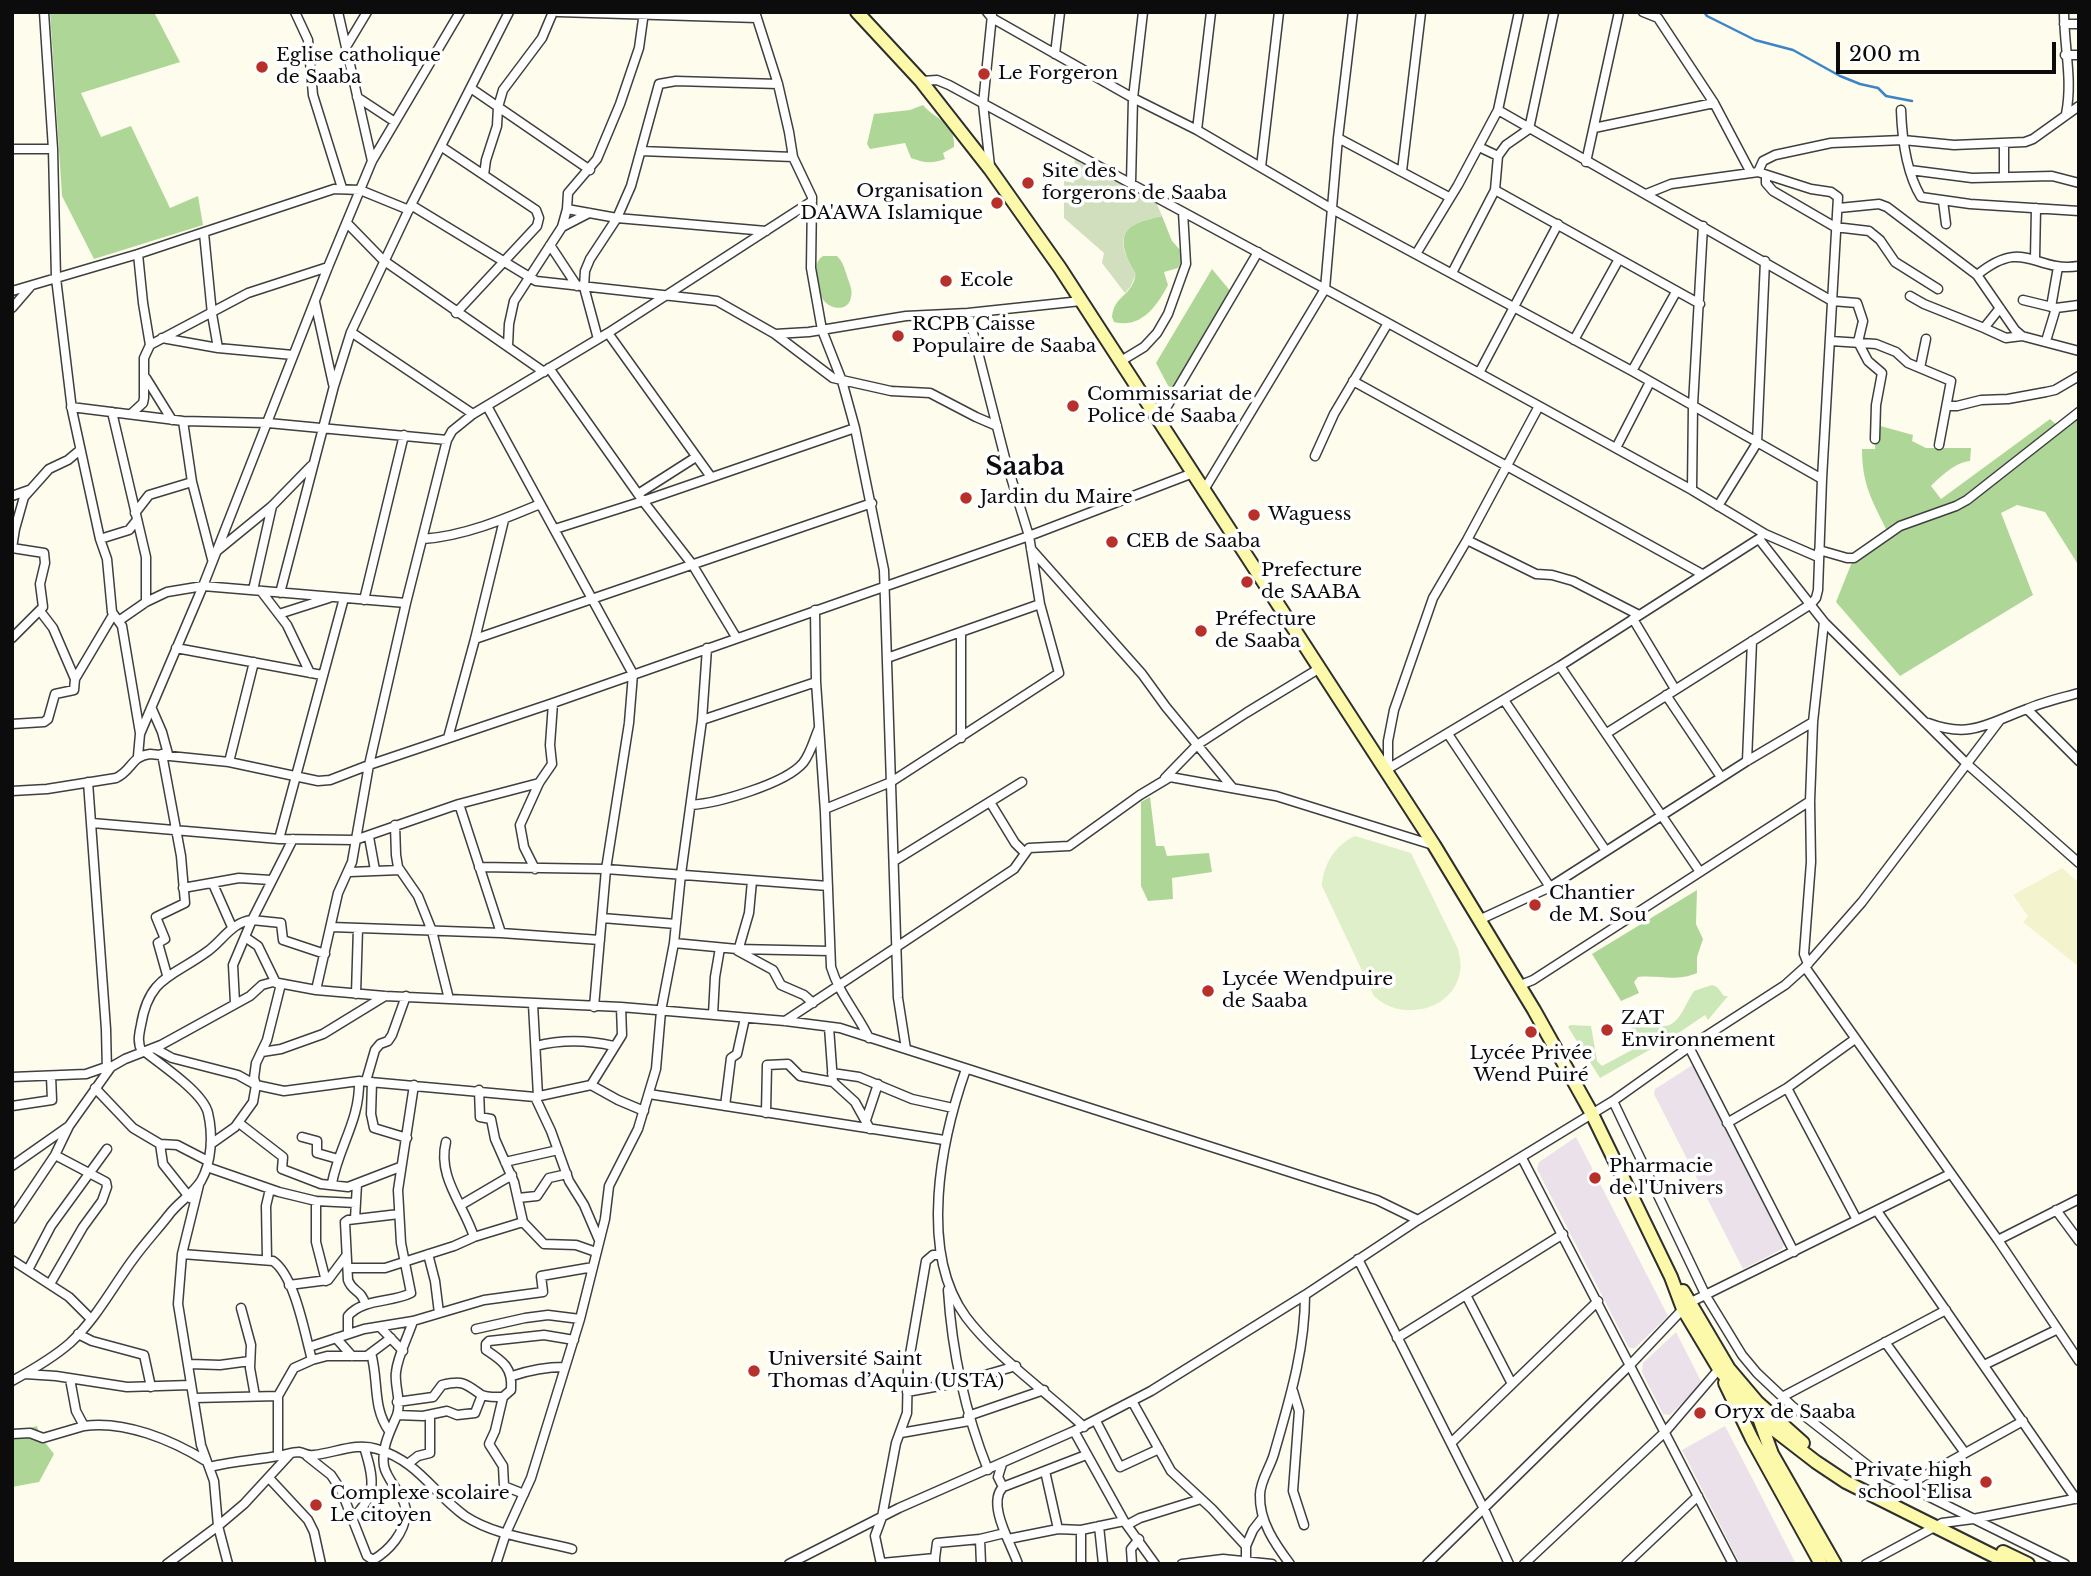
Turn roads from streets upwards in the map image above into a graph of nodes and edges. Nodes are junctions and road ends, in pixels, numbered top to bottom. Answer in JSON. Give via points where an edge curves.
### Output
{"nodes":[{"id":1,"x":44,"y":12,"type":"edge"},
{"id":2,"x":295,"y":12,"type":"edge"},
{"id":3,"x":338,"y":12,"type":"edge"},
{"id":4,"x":367,"y":12,"type":"edge"},
{"id":5,"x":460,"y":12,"type":"edge"},
{"id":6,"x":509,"y":12,"type":"edge"},
{"id":7,"x":555,"y":12,"type":"edge"},
{"id":8,"x":857,"y":12,"type":"edge"},
{"id":9,"x":1060,"y":12,"type":"edge"},
{"id":10,"x":1143,"y":12,"type":"edge"},
{"id":11,"x":1211,"y":12,"type":"edge"},
{"id":12,"x":1279,"y":12,"type":"edge"},
{"id":13,"x":1353,"y":12,"type":"edge"},
{"id":14,"x":1421,"y":12,"type":"edge"},
{"id":15,"x":1519,"y":12,"type":"edge"},
{"id":16,"x":1554,"y":12,"type":"edge"},
{"id":17,"x":1619,"y":12,"type":"edge"},
{"id":18,"x":1643,"y":12,"type":"edge"},
{"id":19,"x":2064,"y":12,"type":"edge"},
{"id":20,"x":644,"y":13,"type":"edge"},
{"id":21,"x":990,"y":14,"type":"edge"},
{"id":22,"x":756,"y":15,"type":"edge"},
{"id":23,"x":2064,"y":24,"type":"junction"},
{"id":24,"x":2079,"y":24,"type":"edge"},
{"id":25,"x":346,"y":47,"type":"junction"},
{"id":26,"x":1055,"y":54,"type":"junction"},
{"id":27,"x":2065,"y":55,"type":"junction"},
{"id":28,"x":2079,"y":55,"type":"edge"},
{"id":29,"x":921,"y":81,"type":"junction"},
{"id":30,"x":778,"y":84,"type":"junction"},
{"id":31,"x":472,"y":89,"type":"junction"},
{"id":32,"x":356,"y":97,"type":"junction"},
{"id":33,"x":1133,"y":97,"type":"junction"},
{"id":34,"x":1714,"y":103,"type":"junction"},
{"id":35,"x":983,"y":104,"type":"junction"},
{"id":36,"x":2079,"y":106,"type":"edge"},
{"id":37,"x":498,"y":107,"type":"junction"},
{"id":38,"x":1498,"y":110,"type":"junction"},
{"id":39,"x":1901,"y":110,"type":"dead end"},
{"id":40,"x":2066,"y":114,"type":"junction"},
{"id":41,"x":395,"y":122,"type":"junction"},
{"id":42,"x":1594,"y":128,"type":"junction"},
{"id":43,"x":1529,"y":129,"type":"junction"},
{"id":44,"x":1196,"y":130,"type":"junction"},
{"id":45,"x":1338,"y":138,"type":"junction"},
{"id":46,"x":1903,"y":140,"type":"junction"},
{"id":47,"x":2004,"y":143,"type":"junction"},
{"id":48,"x":442,"y":147,"type":"junction"},
{"id":49,"x":1479,"y":147,"type":"junction"},
{"id":50,"x":12,"y":149,"type":"edge"},
{"id":51,"x":53,"y":149,"type":"junction"},
{"id":52,"x":641,"y":151,"type":"junction"},
{"id":53,"x":1498,"y":156,"type":"junction"},
{"id":54,"x":793,"y":158,"type":"junction"},
{"id":55,"x":372,"y":162,"type":"junction"},
{"id":56,"x":1586,"y":162,"type":"junction"},
{"id":57,"x":1261,"y":167,"type":"junction"},
{"id":58,"x":990,"y":169,"type":"junction"},
{"id":59,"x":590,"y":170,"type":"junction"},
{"id":60,"x":1910,"y":170,"type":"junction"},
{"id":61,"x":1402,"y":171,"type":"junction"},
{"id":62,"x":1758,"y":173,"type":"junction"},
{"id":63,"x":484,"y":175,"type":"junction"},
{"id":64,"x":2004,"y":177,"type":"junction"},
{"id":65,"x":1131,"y":183,"type":"junction"},
{"id":66,"x":2079,"y":183,"type":"edge"},
{"id":67,"x":342,"y":188,"type":"junction"},
{"id":68,"x":360,"y":190,"type":"junction"},
{"id":69,"x":1495,"y":190,"type":"junction"},
{"id":70,"x":1646,"y":194,"type":"junction"},
{"id":71,"x":1449,"y":197,"type":"junction"},
{"id":72,"x":813,"y":201,"type":"junction"},
{"id":73,"x":1943,"y":201,"type":"junction"},
{"id":74,"x":410,"y":208,"type":"junction"},
{"id":75,"x":567,"y":208,"type":"junction"},
{"id":76,"x":1839,"y":208,"type":"junction"},
{"id":77,"x":2036,"y":208,"type":"junction"},
{"id":78,"x":1332,"y":209,"type":"junction"},
{"id":79,"x":2079,"y":211,"type":"edge"},
{"id":80,"x":1184,"y":212,"type":"junction"},
{"id":81,"x":589,"y":213,"type":"junction"},
{"id":82,"x":617,"y":218,"type":"junction"},
{"id":83,"x":346,"y":223,"type":"junction"},
{"id":84,"x":1558,"y":224,"type":"junction"},
{"id":85,"x":1946,"y":224,"type":"dead end"},
{"id":86,"x":1703,"y":226,"type":"junction"},
{"id":87,"x":562,"y":227,"type":"junction"},
{"id":88,"x":1835,"y":227,"type":"junction"},
{"id":89,"x":766,"y":231,"type":"junction"},
{"id":90,"x":204,"y":233,"type":"junction"},
{"id":91,"x":550,"y":245,"type":"junction"},
{"id":92,"x":1258,"y":252,"type":"junction"},
{"id":93,"x":138,"y":254,"type":"junction"},
{"id":94,"x":1416,"y":254,"type":"junction"},
{"id":95,"x":1619,"y":259,"type":"junction"},
{"id":96,"x":2035,"y":259,"type":"junction"},
{"id":97,"x":383,"y":260,"type":"junction"},
{"id":98,"x":1765,"y":261,"type":"junction"},
{"id":99,"x":504,"y":263,"type":"junction"},
{"id":100,"x":2079,"y":266,"type":"edge"},
{"id":101,"x":328,"y":267,"type":"junction"},
{"id":102,"x":2058,"y":267,"type":"junction"},
{"id":103,"x":1451,"y":273,"type":"junction"},
{"id":104,"x":1977,"y":275,"type":"junction"},
{"id":105,"x":56,"y":278,"type":"junction"},
{"id":106,"x":528,"y":278,"type":"junction"},
{"id":107,"x":30,"y":286,"type":"junction"},
{"id":108,"x":580,"y":287,"type":"junction"},
{"id":109,"x":1325,"y":289,"type":"junction"},
{"id":110,"x":1938,"y":289,"type":"dead end"},
{"id":111,"x":12,"y":291,"type":"edge"},
{"id":112,"x":1676,"y":292,"type":"junction"},
{"id":113,"x":1910,"y":296,"type":"dead end"},
{"id":114,"x":664,"y":297,"type":"junction"},
{"id":115,"x":2023,"y":300,"type":"dead end"},
{"id":116,"x":1082,"y":301,"type":"junction"},
{"id":117,"x":1832,"y":301,"type":"junction"},
{"id":118,"x":315,"y":302,"type":"junction"},
{"id":119,"x":1700,"y":304,"type":"junction"},
{"id":120,"x":2079,"y":305,"type":"edge"},
{"id":121,"x":1514,"y":306,"type":"junction"},
{"id":122,"x":12,"y":308,"type":"edge"},
{"id":123,"x":2000,"y":308,"type":"junction"},
{"id":124,"x":2054,"y":308,"type":"junction"},
{"id":125,"x":456,"y":313,"type":"junction"},
{"id":126,"x":968,"y":313,"type":"junction"},
{"id":127,"x":212,"y":314,"type":"junction"},
{"id":128,"x":1388,"y":323,"type":"junction"},
{"id":129,"x":1984,"y":328,"type":"junction"},
{"id":130,"x":822,"y":330,"type":"junction"},
{"id":131,"x":351,"y":332,"type":"junction"},
{"id":132,"x":608,"y":333,"type":"junction"},
{"id":133,"x":775,"y":334,"type":"junction"},
{"id":134,"x":2022,"y":335,"type":"junction"},
{"id":135,"x":162,"y":338,"type":"junction"},
{"id":136,"x":1926,"y":339,"type":"dead end"},
{"id":137,"x":598,"y":340,"type":"junction"},
{"id":138,"x":1574,"y":340,"type":"junction"},
{"id":139,"x":1831,"y":341,"type":"junction"},
{"id":140,"x":2046,"y":341,"type":"junction"},
{"id":141,"x":1858,"y":342,"type":"junction"},
{"id":142,"x":150,"y":345,"type":"junction"},
{"id":143,"x":508,"y":346,"type":"junction"},
{"id":144,"x":218,"y":348,"type":"junction"},
{"id":145,"x":2079,"y":351,"type":"edge"},
{"id":146,"x":293,"y":355,"type":"junction"},
{"id":147,"x":1121,"y":362,"type":"junction"},
{"id":148,"x":1920,"y":368,"type":"junction"},
{"id":149,"x":546,"y":370,"type":"junction"},
{"id":150,"x":1632,"y":371,"type":"junction"},
{"id":151,"x":1479,"y":373,"type":"junction"},
{"id":152,"x":144,"y":375,"type":"junction"},
{"id":153,"x":2079,"y":376,"type":"edge"},
{"id":154,"x":842,"y":381,"type":"junction"},
{"id":155,"x":1353,"y":382,"type":"junction"},
{"id":156,"x":1650,"y":382,"type":"junction"},
{"id":157,"x":334,"y":386,"type":"junction"},
{"id":158,"x":1693,"y":405,"type":"junction"},
{"id":159,"x":487,"y":406,"type":"junction"},
{"id":160,"x":1539,"y":406,"type":"junction"},
{"id":161,"x":1947,"y":406,"type":"junction"},
{"id":162,"x":71,"y":407,"type":"junction"},
{"id":163,"x":113,"y":412,"type":"junction"},
{"id":164,"x":2079,"y":412,"type":"edge"},
{"id":165,"x":131,"y":414,"type":"junction"},
{"id":166,"x":473,"y":414,"type":"junction"},
{"id":167,"x":172,"y":420,"type":"junction"},
{"id":168,"x":1159,"y":420,"type":"junction"},
{"id":169,"x":183,"y":422,"type":"junction"},
{"id":170,"x":268,"y":423,"type":"junction"},
{"id":171,"x":998,"y":426,"type":"junction"},
{"id":172,"x":324,"y":428,"type":"junction"},
{"id":173,"x":855,"y":428,"type":"junction"},
{"id":174,"x":404,"y":435,"type":"junction"},
{"id":175,"x":1875,"y":439,"type":"dead end"},
{"id":176,"x":447,"y":440,"type":"junction"},
{"id":177,"x":1757,"y":443,"type":"junction"},
{"id":178,"x":1938,"y":445,"type":"dead end"},
{"id":179,"x":1616,"y":449,"type":"junction"},
{"id":180,"x":80,"y":450,"type":"junction"},
{"id":181,"x":1315,"y":456,"type":"dead end"},
{"id":182,"x":696,"y":457,"type":"junction"},
{"id":183,"x":313,"y":464,"type":"junction"},
{"id":184,"x":1507,"y":466,"type":"junction"},
{"id":185,"x":1193,"y":473,"type":"junction"},
{"id":186,"x":711,"y":477,"type":"junction"},
{"id":187,"x":1822,"y":479,"type":"junction"},
{"id":188,"x":192,"y":482,"type":"junction"},
{"id":189,"x":29,"y":490,"type":"junction"},
{"id":190,"x":1204,"y":490,"type":"junction"},
{"id":191,"x":1692,"y":490,"type":"junction"},
{"id":192,"x":12,"y":496,"type":"edge"},
{"id":193,"x":641,"y":498,"type":"junction"},
{"id":194,"x":872,"y":503,"type":"junction"},
{"id":195,"x":540,"y":504,"type":"junction"},
{"id":196,"x":272,"y":506,"type":"junction"},
{"id":197,"x":1718,"y":506,"type":"junction"},
{"id":198,"x":136,"y":516,"type":"junction"},
{"id":199,"x":504,"y":520,"type":"junction"},
{"id":200,"x":555,"y":529,"type":"junction"},
{"id":201,"x":1028,"y":536,"type":"junction"},
{"id":202,"x":1762,"y":537,"type":"junction"},
{"id":203,"x":100,"y":539,"type":"junction"},
{"id":204,"x":423,"y":539,"type":"junction"},
{"id":205,"x":1467,"y":540,"type":"junction"},
{"id":206,"x":12,"y":548,"type":"edge"},
{"id":207,"x":1031,"y":549,"type":"junction"},
{"id":208,"x":1819,"y":554,"type":"junction"},
{"id":209,"x":214,"y":556,"type":"junction"},
{"id":210,"x":692,"y":564,"type":"junction"},
{"id":211,"x":1702,"y":574,"type":"junction"},
{"id":212,"x":203,"y":586,"type":"junction"},
{"id":213,"x":883,"y":586,"type":"junction"},
{"id":214,"x":257,"y":591,"type":"junction"},
{"id":215,"x":281,"y":593,"type":"junction"},
{"id":216,"x":332,"y":597,"type":"junction"},
{"id":217,"x":344,"y":598,"type":"junction"},
{"id":218,"x":593,"y":599,"type":"junction"},
{"id":219,"x":364,"y":600,"type":"junction"},
{"id":220,"x":146,"y":602,"type":"junction"},
{"id":221,"x":406,"y":603,"type":"junction"},
{"id":222,"x":1040,"y":604,"type":"junction"},
{"id":223,"x":1811,"y":604,"type":"junction"},
{"id":224,"x":815,"y":610,"type":"junction"},
{"id":225,"x":40,"y":611,"type":"junction"},
{"id":226,"x":279,"y":614,"type":"junction"},
{"id":227,"x":116,"y":617,"type":"junction"},
{"id":228,"x":1636,"y":617,"type":"junction"},
{"id":229,"x":1824,"y":622,"type":"junction"},
{"id":230,"x":961,"y":632,"type":"junction"},
{"id":231,"x":12,"y":638,"type":"edge"},
{"id":232,"x":736,"y":638,"type":"junction"},
{"id":233,"x":475,"y":639,"type":"junction"},
{"id":234,"x":1752,"y":641,"type":"junction"},
{"id":235,"x":176,"y":648,"type":"junction"},
{"id":236,"x":708,"y":648,"type":"junction"},
{"id":237,"x":887,"y":658,"type":"junction"},
{"id":238,"x":254,"y":662,"type":"junction"},
{"id":239,"x":1560,"y":666,"type":"junction"},
{"id":240,"x":1320,"y":668,"type":"junction"},
{"id":241,"x":310,"y":673,"type":"junction"},
{"id":242,"x":633,"y":674,"type":"junction"},
{"id":243,"x":322,"y":675,"type":"junction"},
{"id":244,"x":75,"y":679,"type":"junction"},
{"id":245,"x":816,"y":682,"type":"junction"},
{"id":246,"x":1675,"y":689,"type":"junction"},
{"id":247,"x":2079,"y":693,"type":"edge"},
{"id":248,"x":1666,"y":695,"type":"junction"},
{"id":249,"x":1504,"y":699,"type":"junction"},
{"id":250,"x":553,"y":703,"type":"junction"},
{"id":251,"x":152,"y":709,"type":"junction"},
{"id":252,"x":2027,"y":709,"type":"junction"},
{"id":253,"x":702,"y":720,"type":"junction"},
{"id":254,"x":2000,"y":720,"type":"junction"},
{"id":255,"x":1813,"y":722,"type":"junction"},
{"id":256,"x":1926,"y":722,"type":"junction"},
{"id":257,"x":12,"y":724,"type":"edge"},
{"id":258,"x":820,"y":725,"type":"junction"},
{"id":259,"x":1448,"y":733,"type":"junction"},
{"id":260,"x":1607,"y":733,"type":"junction"},
{"id":261,"x":140,"y":734,"type":"junction"},
{"id":262,"x":447,"y":738,"type":"junction"},
{"id":263,"x":961,"y":738,"type":"junction"},
{"id":264,"x":1198,"y":746,"type":"junction"},
{"id":265,"x":165,"y":754,"type":"junction"},
{"id":266,"x":138,"y":757,"type":"junction"},
{"id":267,"x":1747,"y":761,"type":"junction"},
{"id":268,"x":2079,"y":761,"type":"edge"},
{"id":269,"x":229,"y":762,"type":"junction"},
{"id":270,"x":1967,"y":764,"type":"junction"},
{"id":271,"x":369,"y":765,"type":"junction"},
{"id":272,"x":1387,"y":769,"type":"junction"},
{"id":273,"x":297,"y":777,"type":"junction"},
{"id":274,"x":1721,"y":777,"type":"junction"},
{"id":275,"x":1163,"y":780,"type":"junction"},
{"id":276,"x":88,"y":782,"type":"junction"},
{"id":277,"x":891,"y":782,"type":"junction"},
{"id":278,"x":1022,"y":782,"type":"dead end"},
{"id":279,"x":540,"y":783,"type":"junction"},
{"id":280,"x":1232,"y":787,"type":"junction"},
{"id":281,"x":12,"y":791,"type":"edge"},
{"id":282,"x":1810,"y":801,"type":"junction"},
{"id":283,"x":990,"y":802,"type":"junction"},
{"id":284,"x":459,"y":804,"type":"junction"},
{"id":285,"x":691,"y":805,"type":"junction"},
{"id":286,"x":825,"y":809,"type":"junction"},
{"id":287,"x":1662,"y":815,"type":"junction"},
{"id":288,"x":92,"y":823,"type":"junction"},
{"id":289,"x":395,"y":825,"type":"junction"},
{"id":290,"x":175,"y":831,"type":"junction"},
{"id":291,"x":369,"y":837,"type":"junction"},
{"id":292,"x":279,"y":839,"type":"junction"},
{"id":293,"x":293,"y":839,"type":"junction"},
{"id":294,"x":355,"y":840,"type":"junction"},
{"id":295,"x":1434,"y":845,"type":"junction"},
{"id":296,"x":1606,"y":851,"type":"junction"},
{"id":297,"x":1025,"y":853,"type":"junction"},
{"id":298,"x":894,"y":861,"type":"junction"},
{"id":299,"x":2079,"y":863,"type":"edge"},
{"id":300,"x":478,"y":867,"type":"junction"},
{"id":301,"x":535,"y":869,"type":"junction"},
{"id":302,"x":606,"y":869,"type":"junction"},
{"id":303,"x":375,"y":870,"type":"junction"},
{"id":304,"x":400,"y":870,"type":"junction"},
{"id":305,"x":350,"y":872,"type":"junction"},
{"id":306,"x":1700,"y":872,"type":"junction"},
{"id":307,"x":681,"y":874,"type":"junction"},
{"id":308,"x":271,"y":880,"type":"junction"},
{"id":309,"x":752,"y":881,"type":"junction"},
{"id":310,"x":213,"y":884,"type":"junction"},
{"id":311,"x":828,"y":886,"type":"junction"},
{"id":312,"x":1550,"y":887,"type":"junction"},
{"id":313,"x":183,"y":888,"type":"junction"},
{"id":314,"x":602,"y":918,"type":"junction"},
{"id":315,"x":251,"y":920,"type":"junction"},
{"id":316,"x":1479,"y":920,"type":"junction"},
{"id":317,"x":676,"y":923,"type":"junction"},
{"id":318,"x":331,"y":927,"type":"junction"},
{"id":319,"x":232,"y":928,"type":"junction"},
{"id":320,"x":358,"y":928,"type":"junction"},
{"id":321,"x":432,"y":932,"type":"junction"},
{"id":322,"x":501,"y":933,"type":"junction"},
{"id":323,"x":245,"y":937,"type":"junction"},
{"id":324,"x":600,"y":940,"type":"junction"},
{"id":325,"x":674,"y":943,"type":"junction"},
{"id":326,"x":896,"y":946,"type":"junction"},
{"id":327,"x":720,"y":948,"type":"junction"},
{"id":328,"x":737,"y":949,"type":"junction"},
{"id":329,"x":830,"y":951,"type":"junction"},
{"id":330,"x":325,"y":954,"type":"junction"},
{"id":331,"x":1807,"y":966,"type":"junction"},
{"id":332,"x":167,"y":975,"type":"junction"},
{"id":333,"x":279,"y":983,"type":"junction"},
{"id":334,"x":1523,"y":984,"type":"junction"},
{"id":335,"x":837,"y":987,"type":"junction"},
{"id":336,"x":316,"y":990,"type":"junction"},
{"id":337,"x":356,"y":994,"type":"junction"},
{"id":338,"x":385,"y":996,"type":"junction"},
{"id":339,"x":406,"y":996,"type":"junction"},
{"id":340,"x":449,"y":999,"type":"junction"},
{"id":341,"x":235,"y":1003,"type":"junction"},
{"id":342,"x":813,"y":1003,"type":"junction"},
{"id":343,"x":533,"y":1004,"type":"junction"},
{"id":344,"x":594,"y":1007,"type":"junction"},
{"id":345,"x":621,"y":1007,"type":"junction"},
{"id":346,"x":661,"y":1011,"type":"junction"},
{"id":347,"x":713,"y":1015,"type":"junction"},
{"id":348,"x":745,"y":1018,"type":"junction"},
{"id":349,"x":785,"y":1021,"type":"junction"},
{"id":350,"x":829,"y":1027,"type":"junction"},
{"id":351,"x":869,"y":1038,"type":"junction"},
{"id":352,"x":1855,"y":1039,"type":"junction"},
{"id":353,"x":536,"y":1046,"type":"junction"},
{"id":354,"x":614,"y":1046,"type":"junction"},
{"id":355,"x":1689,"y":1047,"type":"junction"},
{"id":356,"x":154,"y":1048,"type":"junction"},
{"id":357,"x":906,"y":1049,"type":"junction"},
{"id":358,"x":143,"y":1051,"type":"junction"},
{"id":359,"x":262,"y":1052,"type":"junction"},
{"id":360,"x":106,"y":1069,"type":"junction"},
{"id":361,"x":966,"y":1069,"type":"junction"},
{"id":362,"x":51,"y":1076,"type":"junction"},
{"id":363,"x":12,"y":1077,"type":"edge"},
{"id":364,"x":832,"y":1077,"type":"junction"},
{"id":365,"x":365,"y":1081,"type":"junction"},
{"id":366,"x":878,"y":1084,"type":"junction"},
{"id":367,"x":256,"y":1085,"type":"junction"},
{"id":368,"x":414,"y":1085,"type":"junction"},
{"id":369,"x":591,"y":1085,"type":"junction"},
{"id":370,"x":95,"y":1088,"type":"junction"},
{"id":371,"x":1787,"y":1088,"type":"junction"},
{"id":372,"x":480,"y":1090,"type":"junction"},
{"id":373,"x":649,"y":1094,"type":"junction"},
{"id":374,"x":536,"y":1097,"type":"junction"},
{"id":375,"x":1613,"y":1101,"type":"junction"},
{"id":376,"x":12,"y":1106,"type":"edge"},
{"id":377,"x":724,"y":1106,"type":"junction"},
{"id":378,"x":953,"y":1108,"type":"junction"},
{"id":379,"x":644,"y":1111,"type":"junction"},
{"id":380,"x":1595,"y":1111,"type":"junction"},
{"id":381,"x":766,"y":1113,"type":"junction"},
{"id":382,"x":866,"y":1120,"type":"junction"},
{"id":383,"x":239,"y":1123,"type":"junction"},
{"id":384,"x":1727,"y":1123,"type":"junction"},
{"id":385,"x":69,"y":1126,"type":"junction"},
{"id":386,"x":870,"y":1129,"type":"junction"},
{"id":387,"x":302,"y":1137,"type":"dead end"},
{"id":388,"x":407,"y":1138,"type":"junction"},
{"id":389,"x":944,"y":1140,"type":"junction"},
{"id":390,"x":446,"y":1142,"type":"dead end"},
{"id":391,"x":211,"y":1143,"type":"junction"},
{"id":392,"x":160,"y":1144,"type":"junction"},
{"id":393,"x":107,"y":1149,"type":"dead end"},
{"id":394,"x":558,"y":1150,"type":"junction"},
{"id":395,"x":55,"y":1154,"type":"junction"},
{"id":396,"x":1522,"y":1158,"type":"junction"},
{"id":397,"x":338,"y":1159,"type":"junction"},
{"id":398,"x":505,"y":1161,"type":"junction"},
{"id":399,"x":207,"y":1164,"type":"junction"},
{"id":400,"x":12,"y":1166,"type":"edge"},
{"id":401,"x":400,"y":1167,"type":"junction"},
{"id":402,"x":89,"y":1173,"type":"junction"},
{"id":403,"x":567,"y":1174,"type":"junction"},
{"id":404,"x":1950,"y":1174,"type":"junction"},
{"id":405,"x":512,"y":1175,"type":"junction"},
{"id":406,"x":200,"y":1182,"type":"junction"},
{"id":407,"x":332,"y":1184,"type":"junction"},
{"id":408,"x":356,"y":1184,"type":"junction"},
{"id":409,"x":270,"y":1189,"type":"junction"},
{"id":410,"x":188,"y":1196,"type":"junction"},
{"id":411,"x":518,"y":1198,"type":"junction"},
{"id":412,"x":2079,"y":1199,"type":"edge"},
{"id":413,"x":316,"y":1200,"type":"junction"},
{"id":414,"x":356,"y":1203,"type":"junction"},
{"id":415,"x":194,"y":1205,"type":"junction"},
{"id":416,"x":461,"y":1205,"type":"junction"},
{"id":417,"x":2056,"y":1210,"type":"junction"},
{"id":418,"x":1877,"y":1211,"type":"junction"},
{"id":419,"x":399,"y":1214,"type":"junction"},
{"id":420,"x":12,"y":1219,"type":"edge"},
{"id":421,"x":355,"y":1219,"type":"junction"},
{"id":422,"x":1418,"y":1220,"type":"junction"},
{"id":423,"x":1857,"y":1220,"type":"junction"},
{"id":424,"x":523,"y":1222,"type":"junction"},
{"id":425,"x":1563,"y":1234,"type":"junction"},
{"id":426,"x":474,"y":1237,"type":"junction"},
{"id":427,"x":599,"y":1240,"type":"junction"},
{"id":428,"x":1998,"y":1240,"type":"junction"},
{"id":429,"x":2079,"y":1241,"type":"edge"},
{"id":430,"x":596,"y":1252,"type":"junction"},
{"id":431,"x":1794,"y":1252,"type":"junction"},
{"id":432,"x":182,"y":1254,"type":"junction"},
{"id":433,"x":428,"y":1254,"type":"junction"},
{"id":434,"x":940,"y":1255,"type":"junction"},
{"id":435,"x":346,"y":1256,"type":"junction"},
{"id":436,"x":1358,"y":1258,"type":"junction"},
{"id":437,"x":267,"y":1259,"type":"junction"},
{"id":438,"x":12,"y":1260,"type":"edge"},
{"id":439,"x":405,"y":1261,"type":"junction"},
{"id":440,"x":593,"y":1267,"type":"junction"},
{"id":441,"x":348,"y":1268,"type":"junction"},
{"id":442,"x":28,"y":1270,"type":"junction"},
{"id":443,"x":326,"y":1281,"type":"junction"},
{"id":444,"x":50,"y":1284,"type":"junction"},
{"id":445,"x":289,"y":1285,"type":"junction"},
{"id":446,"x":948,"y":1287,"type":"junction"},
{"id":447,"x":1466,"y":1294,"type":"junction"},
{"id":448,"x":1305,"y":1295,"type":"junction"},
{"id":449,"x":1706,"y":1296,"type":"junction"},
{"id":450,"x":1598,"y":1301,"type":"junction"},
{"id":451,"x":365,"y":1304,"type":"junction"},
{"id":452,"x":1686,"y":1306,"type":"junction"},
{"id":453,"x":241,"y":1308,"type":"dead end"},
{"id":454,"x":1947,"y":1310,"type":"junction"},
{"id":455,"x":439,"y":1313,"type":"junction"},
{"id":456,"x":91,"y":1319,"type":"junction"},
{"id":457,"x":580,"y":1319,"type":"junction"},
{"id":458,"x":413,"y":1321,"type":"junction"},
{"id":459,"x":380,"y":1327,"type":"junction"},
{"id":460,"x":476,"y":1329,"type":"dead end"},
{"id":461,"x":2056,"y":1329,"type":"junction"},
{"id":462,"x":78,"y":1334,"type":"junction"},
{"id":463,"x":348,"y":1334,"type":"junction"},
{"id":464,"x":336,"y":1338,"type":"junction"},
{"id":465,"x":391,"y":1338,"type":"junction"},
{"id":466,"x":1397,"y":1338,"type":"junction"},
{"id":467,"x":574,"y":1340,"type":"junction"},
{"id":468,"x":1885,"y":1342,"type":"junction"},
{"id":469,"x":309,"y":1347,"type":"junction"},
{"id":470,"x":2076,"y":1350,"type":"edge"},
{"id":471,"x":403,"y":1352,"type":"junction"},
{"id":472,"x":371,"y":1353,"type":"junction"},
{"id":473,"x":352,"y":1356,"type":"junction"},
{"id":474,"x":312,"y":1360,"type":"junction"},
{"id":475,"x":2079,"y":1361,"type":"edge"},
{"id":476,"x":250,"y":1362,"type":"junction"},
{"id":477,"x":190,"y":1364,"type":"junction"},
{"id":478,"x":1630,"y":1365,"type":"junction"},
{"id":479,"x":1984,"y":1365,"type":"junction"},
{"id":480,"x":1016,"y":1366,"type":"junction"},
{"id":481,"x":564,"y":1367,"type":"junction"},
{"id":482,"x":1719,"y":1369,"type":"junction"},
{"id":483,"x":25,"y":1374,"type":"junction"},
{"id":484,"x":512,"y":1376,"type":"junction"},
{"id":485,"x":70,"y":1379,"type":"junction"},
{"id":486,"x":12,"y":1381,"type":"edge"},
{"id":487,"x":961,"y":1382,"type":"junction"},
{"id":488,"x":1512,"y":1384,"type":"junction"},
{"id":489,"x":191,"y":1385,"type":"junction"},
{"id":490,"x":151,"y":1387,"type":"junction"},
{"id":491,"x":1044,"y":1390,"type":"junction"},
{"id":492,"x":1293,"y":1391,"type":"junction"},
{"id":493,"x":907,"y":1392,"type":"junction"},
{"id":494,"x":482,"y":1395,"type":"junction"},
{"id":495,"x":255,"y":1396,"type":"junction"},
{"id":496,"x":278,"y":1396,"type":"junction"},
{"id":497,"x":503,"y":1397,"type":"junction"},
{"id":498,"x":1782,"y":1397,"type":"junction"},
{"id":499,"x":194,"y":1398,"type":"junction"},
{"id":500,"x":1132,"y":1401,"type":"junction"},
{"id":501,"x":397,"y":1402,"type":"junction"},
{"id":502,"x":1763,"y":1413,"type":"junction"},
{"id":503,"x":397,"y":1415,"type":"junction"},
{"id":504,"x":430,"y":1416,"type":"junction"},
{"id":505,"x":969,"y":1419,"type":"junction"},
{"id":506,"x":1096,"y":1421,"type":"junction"},
{"id":507,"x":2023,"y":1421,"type":"junction"},
{"id":508,"x":84,"y":1426,"type":"junction"},
{"id":509,"x":1084,"y":1427,"type":"junction"},
{"id":510,"x":389,"y":1431,"type":"junction"},
{"id":511,"x":1074,"y":1431,"type":"junction"},
{"id":512,"x":1665,"y":1432,"type":"junction"},
{"id":513,"x":901,"y":1433,"type":"junction"},
{"id":514,"x":12,"y":1434,"type":"edge"},
{"id":515,"x":1451,"y":1443,"type":"junction"},
{"id":516,"x":364,"y":1447,"type":"junction"},
{"id":517,"x":1159,"y":1450,"type":"junction"},
{"id":518,"x":384,"y":1452,"type":"junction"},
{"id":519,"x":291,"y":1453,"type":"junction"},
{"id":520,"x":1965,"y":1453,"type":"junction"},
{"id":521,"x":1086,"y":1455,"type":"junction"},
{"id":522,"x":307,"y":1456,"type":"junction"},
{"id":523,"x":278,"y":1457,"type":"junction"},
{"id":524,"x":409,"y":1463,"type":"junction"},
{"id":525,"x":208,"y":1464,"type":"junction"},
{"id":526,"x":1002,"y":1464,"type":"junction"},
{"id":527,"x":384,"y":1465,"type":"junction"},
{"id":528,"x":371,"y":1467,"type":"junction"},
{"id":529,"x":988,"y":1469,"type":"junction"},
{"id":530,"x":1045,"y":1471,"type":"junction"},
{"id":531,"x":269,"y":1478,"type":"junction"},
{"id":532,"x":1906,"y":1486,"type":"junction"},
{"id":533,"x":1003,"y":1487,"type":"junction"},
{"id":534,"x":524,"y":1494,"type":"junction"},
{"id":535,"x":1885,"y":1494,"type":"junction"},
{"id":536,"x":1698,"y":1496,"type":"junction"},
{"id":537,"x":2078,"y":1498,"type":"edge"},
{"id":538,"x":1201,"y":1499,"type":"junction"},
{"id":539,"x":1484,"y":1509,"type":"junction"},
{"id":540,"x":882,"y":1517,"type":"junction"},
{"id":541,"x":1263,"y":1517,"type":"junction"},
{"id":542,"x":351,"y":1519,"type":"junction"},
{"id":543,"x":1973,"y":1519,"type":"junction"},
{"id":544,"x":1126,"y":1523,"type":"junction"},
{"id":545,"x":1304,"y":1525,"type":"dead end"},
{"id":546,"x":1937,"y":1525,"type":"junction"},
{"id":547,"x":218,"y":1526,"type":"junction"},
{"id":548,"x":1099,"y":1526,"type":"junction"},
{"id":549,"x":1058,"y":1529,"type":"junction"},
{"id":550,"x":1081,"y":1530,"type":"junction"},
{"id":551,"x":506,"y":1533,"type":"junction"},
{"id":552,"x":1006,"y":1536,"type":"junction"},
{"id":553,"x":980,"y":1539,"type":"junction"},
{"id":554,"x":1139,"y":1539,"type":"junction"},
{"id":555,"x":1246,"y":1546,"type":"junction"},
{"id":556,"x":572,"y":1549,"type":"dead end"},
{"id":557,"x":379,"y":1560,"type":"edge"},
{"id":558,"x":935,"y":1561,"type":"edge"},
{"id":559,"x":1247,"y":1562,"type":"edge"},
{"id":560,"x":881,"y":1563,"type":"edge"},
{"id":561,"x":1732,"y":1563,"type":"edge"},
{"id":562,"x":167,"y":1564,"type":"edge"},
{"id":563,"x":228,"y":1564,"type":"edge"},
{"id":564,"x":321,"y":1564,"type":"edge"},
{"id":565,"x":496,"y":1564,"type":"edge"},
{"id":566,"x":789,"y":1564,"type":"edge"},
{"id":567,"x":981,"y":1564,"type":"edge"},
{"id":568,"x":1018,"y":1564,"type":"edge"},
{"id":569,"x":1081,"y":1564,"type":"edge"},
{"id":570,"x":1103,"y":1564,"type":"edge"},
{"id":571,"x":1132,"y":1564,"type":"edge"},
{"id":572,"x":1155,"y":1564,"type":"edge"},
{"id":573,"x":1182,"y":1564,"type":"edge"},
{"id":574,"x":1272,"y":1564,"type":"edge"},
{"id":575,"x":1290,"y":1564,"type":"edge"},
{"id":576,"x":1427,"y":1564,"type":"edge"},
{"id":577,"x":1509,"y":1564,"type":"edge"},
{"id":578,"x":1524,"y":1564,"type":"edge"},
{"id":579,"x":1626,"y":1564,"type":"edge"},
{"id":580,"x":1821,"y":1564,"type":"edge"},
{"id":581,"x":1835,"y":1564,"type":"edge"},
{"id":582,"x":1866,"y":1564,"type":"edge"},
{"id":583,"x":2010,"y":1564,"type":"edge"},
{"id":584,"x":2028,"y":1564,"type":"edge"},
{"id":585,"x":2066,"y":1564,"type":"edge"}],
"edges":[{"from":1,"to":51,"type":"street"},
{"from":2,"to":67,"type":"street","via":[[308,40],[313,96]]},
{"from":3,"to":25,"type":"street"},
{"from":4,"to":25,"type":"street"},
{"from":5,"to":41,"type":"street"},
{"from":6,"to":31,"type":"street"},
{"from":7,"to":20,"type":"street"},
{"from":7,"to":37,"type":"street","via":[[542,38],[505,87]]},
{"from":8,"to":29,"type":"street"},
{"from":9,"to":26,"type":"street"},
{"from":10,"to":33,"type":"street"},
{"from":11,"to":44,"type":"street"},
{"from":12,"to":57,"type":"street"},
{"from":13,"to":45,"type":"street"},
{"from":14,"to":61,"type":"street"},
{"from":15,"to":38,"type":"street"},
{"from":16,"to":43,"type":"street"},
{"from":17,"to":42,"type":"street"},
{"from":18,"to":34,"type":"street","via":[[1658,18]]},
{"from":19,"to":23,"type":"street"},
{"from":20,"to":22,"type":"street"},
{"from":20,"to":59,"type":"street","via":[[639,48],[620,104]]},
{"from":21,"to":26,"type":"street"},
{"from":21,"to":35,"type":"street"},
{"from":22,"to":30,"type":"street"},
{"from":23,"to":24,"type":"street"},
{"from":23,"to":27,"type":"street"},
{"from":25,"to":32,"type":"street"},
{"from":26,"to":33,"type":"street"},
{"from":27,"to":28,"type":"street"},
{"from":27,"to":40,"type":"street","via":[[2070,93]]},
{"from":29,"to":35,"type":"street","via":[[937,80]]},
{"from":29,"to":58,"type":"street"},
{"from":30,"to":52,"type":"street","via":[[659,84]]},
{"from":30,"to":54,"type":"street"},
{"from":31,"to":37,"type":"street"},
{"from":31,"to":48,"type":"street"},
{"from":32,"to":41,"type":"street"},
{"from":32,"to":55,"type":"street"},
{"from":33,"to":44,"type":"street"},
{"from":33,"to":65,"type":"street"},
{"from":34,"to":42,"type":"street"},
{"from":34,"to":62,"type":"street"},
{"from":35,"to":58,"type":"street"},
{"from":35,"to":65,"type":"street"},
{"from":36,"to":40,"type":"street"},
{"from":37,"to":59,"type":"street"},
{"from":37,"to":63,"type":"street"},
{"from":38,"to":43,"type":"street"},
{"from":38,"to":49,"type":"street"},
{"from":39,"to":46,"type":"street"},
{"from":40,"to":47,"type":"street","via":[[2030,141]]},
{"from":41,"to":55,"type":"street"},
{"from":42,"to":56,"type":"street"},
{"from":43,"to":53,"type":"street"},
{"from":43,"to":56,"type":"street"},
{"from":44,"to":57,"type":"street"},
{"from":45,"to":61,"type":"street"},
{"from":45,"to":78,"type":"street"},
{"from":46,"to":47,"type":"street"},
{"from":46,"to":60,"type":"street"},
{"from":46,"to":62,"type":"street","via":[[1801,148],[1768,158]]},
{"from":47,"to":64,"type":"street"},
{"from":48,"to":63,"type":"street"},
{"from":48,"to":74,"type":"street"},
{"from":49,"to":53,"type":"street"},
{"from":49,"to":71,"type":"street"},
{"from":50,"to":51,"type":"street"},
{"from":51,"to":105,"type":"street"},
{"from":52,"to":54,"type":"street"},
{"from":52,"to":82,"type":"street"},
{"from":53,"to":69,"type":"street"},
{"from":54,"to":72,"type":"street"},
{"from":55,"to":68,"type":"street"},
{"from":56,"to":70,"type":"street"},
{"from":57,"to":78,"type":"street"},
{"from":58,"to":116,"type":"street"},
{"from":59,"to":75,"type":"street","via":[[569,190]]},
{"from":60,"to":64,"type":"street"},
{"from":60,"to":73,"type":"street","via":[[1921,197]]},
{"from":61,"to":71,"type":"street"},
{"from":62,"to":70,"type":"street","via":[[1671,184]]},
{"from":62,"to":76,"type":"street","via":[[1836,194]]},
{"from":62,"to":88,"type":"street","via":[[1773,191]]},
{"from":63,"to":99,"type":"street","via":[[536,210],[539,218]]},
{"from":64,"to":66,"type":"street","via":[[2052,176]]},
{"from":65,"to":80,"type":"street"},
{"from":67,"to":68,"type":"street"},
{"from":67,"to":90,"type":"street"},
{"from":68,"to":74,"type":"street"},
{"from":68,"to":83,"type":"street"},
{"from":69,"to":84,"type":"street"},
{"from":69,"to":103,"type":"street"},
{"from":70,"to":86,"type":"street"},
{"from":71,"to":94,"type":"street"},
{"from":72,"to":89,"type":"street"},
{"from":72,"to":130,"type":"street","via":[[811,268]]},
{"from":73,"to":77,"type":"street"},
{"from":73,"to":85,"type":"street"},
{"from":74,"to":97,"type":"street"},
{"from":74,"to":99,"type":"street"},
{"from":75,"to":81,"type":"street"},
{"from":75,"to":87,"type":"street"},
{"from":76,"to":88,"type":"street"},
{"from":76,"to":104,"type":"street","via":[[1883,204]]},
{"from":77,"to":79,"type":"street"},
{"from":77,"to":96,"type":"street"},
{"from":78,"to":94,"type":"street"},
{"from":78,"to":109,"type":"street"},
{"from":80,"to":92,"type":"street"},
{"from":80,"to":147,"type":"street","via":[[1186,264],[1168,314],[1144,347]]},
{"from":81,"to":82,"type":"street"},
{"from":81,"to":87,"type":"street"},
{"from":82,"to":89,"type":"street"},
{"from":82,"to":108,"type":"street","via":[[586,265]]},
{"from":83,"to":97,"type":"street"},
{"from":83,"to":101,"type":"street"},
{"from":84,"to":95,"type":"street"},
{"from":84,"to":121,"type":"street"},
{"from":86,"to":98,"type":"street"},
{"from":86,"to":119,"type":"street"},
{"from":87,"to":91,"type":"street"},
{"from":88,"to":110,"type":"street","via":[[1869,231],[1895,262]]},
{"from":88,"to":117,"type":"street"},
{"from":89,"to":114,"type":"street"},
{"from":90,"to":93,"type":"street"},
{"from":90,"to":127,"type":"street"},
{"from":91,"to":106,"type":"street"},
{"from":91,"to":108,"type":"street"},
{"from":92,"to":109,"type":"street"},
{"from":92,"to":168,"type":"street"},
{"from":93,"to":105,"type":"street"},
{"from":93,"to":142,"type":"street"},
{"from":94,"to":103,"type":"street"},
{"from":95,"to":112,"type":"street"},
{"from":95,"to":138,"type":"street"},
{"from":96,"to":102,"type":"street"},
{"from":96,"to":104,"type":"street","via":[[1999,260]]},
{"from":97,"to":125,"type":"street"},
{"from":97,"to":131,"type":"street"},
{"from":98,"to":117,"type":"street"},
{"from":98,"to":177,"type":"street"},
{"from":99,"to":106,"type":"street"},
{"from":99,"to":125,"type":"street"},
{"from":100,"to":102,"type":"street"},
{"from":101,"to":118,"type":"street"},
{"from":101,"to":127,"type":"street","via":[[248,293]]},
{"from":102,"to":124,"type":"street"},
{"from":103,"to":121,"type":"street"},
{"from":104,"to":123,"type":"street"},
{"from":105,"to":107,"type":"street"},
{"from":105,"to":162,"type":"street"},
{"from":106,"to":108,"type":"street"},
{"from":106,"to":143,"type":"street","via":[[511,311]]},
{"from":107,"to":111,"type":"street"},
{"from":107,"to":122,"type":"street"},
{"from":108,"to":114,"type":"street"},
{"from":108,"to":137,"type":"street"},
{"from":109,"to":128,"type":"street"},
{"from":109,"to":190,"type":"street"},
{"from":112,"to":119,"type":"street"},
{"from":112,"to":150,"type":"street"},
{"from":113,"to":129,"type":"street"},
{"from":114,"to":132,"type":"street"},
{"from":114,"to":133,"type":"street","via":[[718,301]]},
{"from":115,"to":124,"type":"street"},
{"from":116,"to":126,"type":"street"},
{"from":116,"to":147,"type":"street"},
{"from":117,"to":139,"type":"street"},
{"from":117,"to":141,"type":"street","via":[[1857,303],[1863,321]]},
{"from":118,"to":146,"type":"street"},
{"from":118,"to":157,"type":"street"},
{"from":119,"to":158,"type":"street"},
{"from":120,"to":124,"type":"street"},
{"from":121,"to":138,"type":"street"},
{"from":121,"to":151,"type":"street"},
{"from":123,"to":129,"type":"street"},
{"from":123,"to":134,"type":"street"},
{"from":124,"to":140,"type":"street"},
{"from":125,"to":143,"type":"street"},
{"from":126,"to":130,"type":"street","via":[[880,319]]},
{"from":126,"to":171,"type":"street"},
{"from":127,"to":135,"type":"street"},
{"from":127,"to":144,"type":"street"},
{"from":128,"to":151,"type":"street"},
{"from":128,"to":155,"type":"street"},
{"from":129,"to":134,"type":"street","via":[[2006,338]]},
{"from":130,"to":133,"type":"street"},
{"from":130,"to":154,"type":"street"},
{"from":131,"to":157,"type":"street"},
{"from":131,"to":166,"type":"street"},
{"from":132,"to":137,"type":"street"},
{"from":132,"to":182,"type":"street"},
{"from":133,"to":154,"type":"street"},
{"from":134,"to":140,"type":"street"},
{"from":135,"to":142,"type":"street"},
{"from":135,"to":144,"type":"street"},
{"from":136,"to":148,"type":"street"},
{"from":137,"to":149,"type":"street"},
{"from":138,"to":150,"type":"street"},
{"from":139,"to":141,"type":"street"},
{"from":139,"to":187,"type":"street"},
{"from":140,"to":145,"type":"street"},
{"from":141,"to":148,"type":"street","via":[[1885,347]]},
{"from":141,"to":175,"type":"street","via":[[1868,361],[1882,373]]},
{"from":142,"to":152,"type":"street"},
{"from":143,"to":149,"type":"street"},
{"from":144,"to":146,"type":"street"},
{"from":146,"to":170,"type":"street"},
{"from":147,"to":168,"type":"street"},
{"from":148,"to":161,"type":"street","via":[[1951,381]]},
{"from":149,"to":159,"type":"street"},
{"from":149,"to":193,"type":"street"},
{"from":150,"to":156,"type":"street"},
{"from":151,"to":160,"type":"street"},
{"from":152,"to":165,"type":"street","via":[[143,403]]},
{"from":152,"to":167,"type":"street"},
{"from":153,"to":161,"type":"street","via":[[2055,390]]},
{"from":154,"to":171,"type":"street","via":[[891,391],[926,392]]},
{"from":154,"to":173,"type":"street"},
{"from":155,"to":181,"type":"street"},
{"from":155,"to":184,"type":"street"},
{"from":156,"to":158,"type":"street"},
{"from":156,"to":179,"type":"street"},
{"from":157,"to":172,"type":"street"},
{"from":158,"to":177,"type":"street"},
{"from":158,"to":191,"type":"street"},
{"from":159,"to":166,"type":"street"},
{"from":159,"to":195,"type":"street"},
{"from":160,"to":179,"type":"street"},
{"from":160,"to":184,"type":"street"},
{"from":161,"to":178,"type":"street"},
{"from":162,"to":163,"type":"street"},
{"from":162,"to":180,"type":"street"},
{"from":163,"to":165,"type":"street"},
{"from":163,"to":198,"type":"street"},
{"from":164,"to":208,"type":"street","via":[[1956,506],[1900,526],[1854,558]]},
{"from":165,"to":167,"type":"street"},
{"from":166,"to":176,"type":"street"},
{"from":167,"to":169,"type":"street"},
{"from":168,"to":185,"type":"street"},
{"from":169,"to":170,"type":"street"},
{"from":169,"to":188,"type":"street"},
{"from":170,"to":172,"type":"street"},
{"from":170,"to":209,"type":"street"},
{"from":171,"to":201,"type":"street"},
{"from":172,"to":174,"type":"street"},
{"from":172,"to":183,"type":"street"},
{"from":173,"to":186,"type":"street"},
{"from":173,"to":194,"type":"street"},
{"from":174,"to":176,"type":"street"},
{"from":174,"to":219,"type":"street"},
{"from":176,"to":204,"type":"street"},
{"from":177,"to":187,"type":"street"},
{"from":177,"to":197,"type":"street"},
{"from":179,"to":191,"type":"street"},
{"from":180,"to":189,"type":"street","via":[[48,469]]},
{"from":180,"to":203,"type":"street"},
{"from":182,"to":186,"type":"street"},
{"from":182,"to":193,"type":"street"},
{"from":183,"to":196,"type":"street"},
{"from":183,"to":215,"type":"street"},
{"from":184,"to":205,"type":"street"},
{"from":184,"to":211,"type":"street"},
{"from":185,"to":190,"type":"street"},
{"from":185,"to":201,"type":"street"},
{"from":186,"to":193,"type":"street"},
{"from":187,"to":208,"type":"street"},
{"from":188,"to":198,"type":"street","via":[[149,495]]},
{"from":188,"to":209,"type":"street"},
{"from":189,"to":192,"type":"street"},
{"from":189,"to":206,"type":"street"},
{"from":190,"to":240,"type":"street"},
{"from":191,"to":197,"type":"street"},
{"from":193,"to":200,"type":"street"},
{"from":193,"to":210,"type":"street"},
{"from":194,"to":210,"type":"street"},
{"from":194,"to":213,"type":"street"},
{"from":195,"to":199,"type":"street"},
{"from":195,"to":200,"type":"street"},
{"from":196,"to":209,"type":"street"},
{"from":196,"to":214,"type":"street"},
{"from":197,"to":202,"type":"street"},
{"from":198,"to":203,"type":"street","via":[[129,530]]},
{"from":198,"to":220,"type":"street","via":[[146,557]]},
{"from":199,"to":204,"type":"street","via":[[448,537]]},
{"from":199,"to":233,"type":"street"},
{"from":200,"to":218,"type":"street"},
{"from":201,"to":207,"type":"street"},
{"from":201,"to":213,"type":"street"},
{"from":202,"to":208,"type":"street"},
{"from":202,"to":211,"type":"street"},
{"from":202,"to":223,"type":"street"},
{"from":203,"to":227,"type":"street"},
{"from":204,"to":221,"type":"street"},
{"from":205,"to":228,"type":"street","via":[[1536,574],[1573,581]]},
{"from":205,"to":272,"type":"street","via":[[1433,598],[1403,682],[1388,741]]},
{"from":206,"to":225,"type":"street","via":[[45,555]]},
{"from":207,"to":222,"type":"street"},
{"from":207,"to":264,"type":"street","via":[[1142,674]]},
{"from":208,"to":223,"type":"street","via":[[1818,590]]},
{"from":209,"to":212,"type":"street"},
{"from":210,"to":218,"type":"street"},
{"from":210,"to":232,"type":"street"},
{"from":211,"to":228,"type":"street"},
{"from":212,"to":214,"type":"street"},
{"from":212,"to":220,"type":"street","via":[[176,589]]},
{"from":212,"to":235,"type":"street"},
{"from":213,"to":224,"type":"street"},
{"from":213,"to":237,"type":"street"},
{"from":214,"to":215,"type":"street"},
{"from":214,"to":226,"type":"street"},
{"from":215,"to":216,"type":"street"},
{"from":216,"to":217,"type":"street"},
{"from":216,"to":226,"type":"street"},
{"from":217,"to":219,"type":"street"},
{"from":217,"to":243,"type":"street"},
{"from":218,"to":233,"type":"street"},
{"from":218,"to":242,"type":"street"},
{"from":219,"to":221,"type":"street"},
{"from":220,"to":227,"type":"street"},
{"from":221,"to":271,"type":"street"},
{"from":222,"to":230,"type":"street"},
{"from":222,"to":263,"type":"street","via":[[1059,673]]},
{"from":223,"to":229,"type":"street"},
{"from":223,"to":234,"type":"street"},
{"from":224,"to":232,"type":"street"},
{"from":224,"to":245,"type":"street"},
{"from":225,"to":231,"type":"street"},
{"from":225,"to":244,"type":"street","via":[[53,628]]},
{"from":226,"to":241,"type":"street"},
{"from":227,"to":244,"type":"street"},
{"from":227,"to":261,"type":"street"},
{"from":228,"to":239,"type":"street"},
{"from":228,"to":246,"type":"street"},
{"from":229,"to":255,"type":"street"},
{"from":229,"to":256,"type":"street"},
{"from":230,"to":237,"type":"street"},
{"from":230,"to":263,"type":"street"},
{"from":232,"to":236,"type":"street"},
{"from":233,"to":262,"type":"street"},
{"from":234,"to":246,"type":"street"},
{"from":234,"to":267,"type":"street"},
{"from":235,"to":238,"type":"street"},
{"from":235,"to":251,"type":"street"},
{"from":236,"to":242,"type":"street"},
{"from":236,"to":253,"type":"street"},
{"from":237,"to":277,"type":"street"},
{"from":238,"to":241,"type":"street"},
{"from":238,"to":269,"type":"street"},
{"from":239,"to":249,"type":"street"},
{"from":239,"to":260,"type":"street"},
{"from":240,"to":264,"type":"street"},
{"from":240,"to":272,"type":"street"},
{"from":241,"to":243,"type":"street"},
{"from":242,"to":250,"type":"street"},
{"from":242,"to":302,"type":"street"},
{"from":243,"to":273,"type":"street"},
{"from":244,"to":257,"type":"street","via":[[74,690],[55,694],[44,722]]},
{"from":245,"to":253,"type":"street"},
{"from":245,"to":258,"type":"street"},
{"from":246,"to":248,"type":"street"},
{"from":247,"to":252,"type":"street"},
{"from":248,"to":260,"type":"street"},
{"from":248,"to":274,"type":"street"},
{"from":249,"to":259,"type":"street"},
{"from":249,"to":296,"type":"street"},
{"from":250,"to":262,"type":"street"},
{"from":250,"to":279,"type":"street","via":[[552,764]]},
{"from":251,"to":261,"type":"street"},
{"from":251,"to":265,"type":"street"},
{"from":252,"to":254,"type":"street"},
{"from":252,"to":268,"type":"street"},
{"from":253,"to":285,"type":"street"},
{"from":254,"to":256,"type":"street","via":[[1973,730],[1943,729]]},
{"from":254,"to":270,"type":"street"},
{"from":255,"to":267,"type":"street"},
{"from":255,"to":282,"type":"street"},
{"from":256,"to":270,"type":"street"},
{"from":258,"to":285,"type":"street","via":[[804,762],[784,778]]},
{"from":258,"to":286,"type":"street"},
{"from":259,"to":272,"type":"street"},
{"from":259,"to":312,"type":"street"},
{"from":260,"to":287,"type":"street"},
{"from":261,"to":266,"type":"street"},
{"from":262,"to":271,"type":"street"},
{"from":263,"to":277,"type":"street"},
{"from":264,"to":275,"type":"street"},
{"from":264,"to":280,"type":"street"},
{"from":265,"to":266,"type":"street"},
{"from":265,"to":269,"type":"street"},
{"from":265,"to":290,"type":"street"},
{"from":266,"to":276,"type":"street","via":[[118,777]]},
{"from":267,"to":274,"type":"street"},
{"from":269,"to":273,"type":"street"},
{"from":270,"to":299,"type":"street"},
{"from":270,"to":331,"type":"street"},
{"from":271,"to":273,"type":"street","via":[[327,781]]},
{"from":271,"to":294,"type":"street"},
{"from":272,"to":295,"type":"street"},
{"from":273,"to":292,"type":"street"},
{"from":274,"to":287,"type":"street"},
{"from":275,"to":280,"type":"street","via":[[1177,777]]},
{"from":275,"to":297,"type":"street","via":[[1069,845],[1037,846]]},
{"from":276,"to":281,"type":"street"},
{"from":276,"to":288,"type":"street"},
{"from":277,"to":286,"type":"street"},
{"from":277,"to":298,"type":"street"},
{"from":278,"to":283,"type":"street"},
{"from":279,"to":284,"type":"street"},
{"from":279,"to":301,"type":"street","via":[[520,825]]},
{"from":280,"to":295,"type":"street"},
{"from":282,"to":306,"type":"street"},
{"from":282,"to":331,"type":"street"},
{"from":283,"to":297,"type":"street"},
{"from":283,"to":298,"type":"street"},
{"from":284,"to":289,"type":"street"},
{"from":284,"to":300,"type":"street"},
{"from":285,"to":307,"type":"street"},
{"from":286,"to":311,"type":"street"},
{"from":287,"to":296,"type":"street"},
{"from":287,"to":306,"type":"street"},
{"from":288,"to":290,"type":"street"},
{"from":288,"to":360,"type":"street"},
{"from":289,"to":291,"type":"street"},
{"from":289,"to":304,"type":"street"},
{"from":290,"to":292,"type":"street"},
{"from":290,"to":313,"type":"street"},
{"from":291,"to":294,"type":"street"},
{"from":291,"to":303,"type":"street"},
{"from":292,"to":293,"type":"street"},
{"from":293,"to":294,"type":"street"},
{"from":293,"to":308,"type":"street"},
{"from":294,"to":305,"type":"street"},
{"from":295,"to":316,"type":"street"},
{"from":296,"to":312,"type":"street"},
{"from":297,"to":326,"type":"street","via":[[1014,869]]},
{"from":298,"to":326,"type":"street"},
{"from":300,"to":301,"type":"street"},
{"from":300,"to":322,"type":"street"},
{"from":301,"to":302,"type":"street"},
{"from":302,"to":307,"type":"street"},
{"from":302,"to":314,"type":"street"},
{"from":303,"to":304,"type":"street"},
{"from":303,"to":305,"type":"street"},
{"from":304,"to":321,"type":"street","via":[[414,888]]},
{"from":305,"to":318,"type":"street","via":[[338,893]]},
{"from":306,"to":334,"type":"street"},
{"from":307,"to":309,"type":"street"},
{"from":307,"to":317,"type":"street"},
{"from":308,"to":310,"type":"street","via":[[239,878]]},
{"from":308,"to":315,"type":"street"},
{"from":309,"to":311,"type":"street"},
{"from":309,"to":328,"type":"street","via":[[749,914]]},
{"from":310,"to":313,"type":"street"},
{"from":310,"to":319,"type":"street"},
{"from":311,"to":329,"type":"street"},
{"from":312,"to":316,"type":"street"},
{"from":313,"to":332,"type":"street","via":[[185,905],[156,917],[165,939],[158,943]]},
{"from":314,"to":317,"type":"street"},
{"from":314,"to":324,"type":"street"},
{"from":315,"to":319,"type":"street"},
{"from":315,"to":323,"type":"street"},
{"from":315,"to":330,"type":"street","via":[[281,923],[283,940]]},
{"from":316,"to":334,"type":"street"},
{"from":316,"to":380,"type":"street"},
{"from":317,"to":325,"type":"street"},
{"from":318,"to":320,"type":"street"},
{"from":318,"to":330,"type":"street"},
{"from":319,"to":332,"type":"street","via":[[209,950]]},
{"from":320,"to":321,"type":"street"},
{"from":320,"to":337,"type":"street"},
{"from":321,"to":322,"type":"street"},
{"from":321,"to":340,"type":"street"},
{"from":322,"to":324,"type":"street"},
{"from":323,"to":333,"type":"street","via":[[258,946]]},
{"from":323,"to":341,"type":"street","via":[[233,965]]},
{"from":324,"to":344,"type":"street"},
{"from":325,"to":327,"type":"street"},
{"from":325,"to":346,"type":"street"},
{"from":326,"to":335,"type":"street"},
{"from":326,"to":357,"type":"street"},
{"from":327,"to":328,"type":"street"},
{"from":327,"to":347,"type":"street"},
{"from":328,"to":329,"type":"street"},
{"from":328,"to":342,"type":"street","via":[[773,970],[781,985]]},
{"from":329,"to":335,"type":"street"},
{"from":330,"to":336,"type":"street"},
{"from":331,"to":352,"type":"street"},
{"from":331,"to":355,"type":"street"},
{"from":332,"to":358,"type":"street","via":[[144,1007],[138,1040]]},
{"from":333,"to":336,"type":"street"},
{"from":333,"to":341,"type":"street","via":[[261,985]]},
{"from":333,"to":359,"type":"street"},
{"from":334,"to":380,"type":"street"},
{"from":335,"to":342,"type":"street"},
{"from":335,"to":351,"type":"street"},
{"from":336,"to":337,"type":"street"},
{"from":337,"to":338,"type":"street"},
{"from":338,"to":339,"type":"street"},
{"from":338,"to":359,"type":"street","via":[[323,1034]]},
{"from":339,"to":340,"type":"street"},
{"from":339,"to":365,"type":"street","via":[[392,1035],[376,1050]]},
{"from":340,"to":343,"type":"street"},
{"from":341,"to":356,"type":"street"},
{"from":342,"to":349,"type":"street"},
{"from":343,"to":344,"type":"street"},
{"from":343,"to":353,"type":"street"},
{"from":344,"to":345,"type":"street"},
{"from":345,"to":346,"type":"street"},
{"from":345,"to":354,"type":"street","via":[[623,1031]]},
{"from":346,"to":347,"type":"street"},
{"from":346,"to":373,"type":"street"},
{"from":347,"to":348,"type":"street"},
{"from":348,"to":349,"type":"street"},
{"from":348,"to":377,"type":"street","via":[[737,1054],[730,1058]]},
{"from":349,"to":350,"type":"street"},
{"from":350,"to":351,"type":"street"},
{"from":350,"to":364,"type":"street"},
{"from":351,"to":357,"type":"street"},
{"from":352,"to":371,"type":"street"},
{"from":352,"to":404,"type":"street"},
{"from":353,"to":354,"type":"street","via":[[568,1040]]},
{"from":353,"to":374,"type":"street"},
{"from":354,"to":369,"type":"street"},
{"from":355,"to":375,"type":"street"},
{"from":355,"to":384,"type":"street"},
{"from":356,"to":358,"type":"street"},
{"from":356,"to":367,"type":"street"},
{"from":357,"to":361,"type":"street"},
{"from":358,"to":360,"type":"street"},
{"from":358,"to":391,"type":"street","via":[[205,1105]]},
{"from":359,"to":367,"type":"street","via":[[254,1071]]},
{"from":360,"to":362,"type":"street"},
{"from":360,"to":370,"type":"street"},
{"from":361,"to":378,"type":"street"},
{"from":361,"to":422,"type":"street","via":[[1377,1200]]},
{"from":362,"to":363,"type":"street"},
{"from":362,"to":376,"type":"street","via":[[52,1100]]},
{"from":364,"to":366,"type":"street","via":[[859,1077]]},
{"from":364,"to":381,"type":"street","via":[[800,1076],[788,1064],[767,1065]]},
{"from":364,"to":382,"type":"street"},
{"from":365,"to":367,"type":"street","via":[[284,1091]]},
{"from":365,"to":368,"type":"street"},
{"from":365,"to":388,"type":"street","via":[[374,1128]]},
{"from":365,"to":397,"type":"street"},
{"from":366,"to":378,"type":"street","via":[[912,1099]]},
{"from":366,"to":382,"type":"street"},
{"from":367,"to":383,"type":"street","via":[[253,1102]]},
{"from":368,"to":372,"type":"street"},
{"from":368,"to":388,"type":"street"},
{"from":369,"to":374,"type":"street"},
{"from":369,"to":379,"type":"street"},
{"from":370,"to":385,"type":"street"},
{"from":370,"to":392,"type":"street","via":[[133,1128]]},
{"from":371,"to":384,"type":"street"},
{"from":371,"to":423,"type":"street"},
{"from":372,"to":374,"type":"street"},
{"from":372,"to":398,"type":"street","via":[[480,1118],[491,1119]]},
{"from":373,"to":377,"type":"street"},
{"from":373,"to":379,"type":"street"},
{"from":374,"to":394,"type":"street"},
{"from":375,"to":380,"type":"street"},
{"from":375,"to":449,"type":"street"},
{"from":377,"to":381,"type":"street"},
{"from":378,"to":389,"type":"street"},
{"from":379,"to":427,"type":"street","via":[[609,1186]]},
{"from":380,"to":396,"type":"street"},
{"from":380,"to":452,"type":"street"},
{"from":381,"to":386,"type":"street"},
{"from":382,"to":386,"type":"street"},
{"from":383,"to":391,"type":"street"},
{"from":383,"to":407,"type":"street","via":[[283,1157],[282,1170]]},
{"from":384,"to":431,"type":"street"},
{"from":385,"to":395,"type":"street"},
{"from":385,"to":400,"type":"street"},
{"from":386,"to":389,"type":"street"},
{"from":387,"to":397,"type":"street","via":[[317,1141],[317,1153]]},
{"from":388,"to":401,"type":"street"},
{"from":389,"to":434,"type":"street"},
{"from":390,"to":416,"type":"street","via":[[444,1161]]},
{"from":391,"to":399,"type":"street"},
{"from":392,"to":399,"type":"street","via":[[177,1145]]},
{"from":392,"to":410,"type":"street","via":[[163,1164]]},
{"from":393,"to":402,"type":"street"},
{"from":394,"to":398,"type":"street"},
{"from":394,"to":403,"type":"street"},
{"from":395,"to":402,"type":"street"},
{"from":395,"to":420,"type":"street"},
{"from":396,"to":422,"type":"street"},
{"from":396,"to":425,"type":"street"},
{"from":397,"to":407,"type":"street"},
{"from":398,"to":405,"type":"street"},
{"from":399,"to":406,"type":"street"},
{"from":399,"to":409,"type":"street"},
{"from":401,"to":408,"type":"street"},
{"from":401,"to":419,"type":"street"},
{"from":402,"to":442,"type":"street","via":[[51,1226]]},
{"from":402,"to":444,"type":"street","via":[[106,1182],[107,1190]]},
{"from":403,"to":411,"type":"street","via":[[549,1178],[537,1196]]},
{"from":403,"to":427,"type":"street"},
{"from":404,"to":418,"type":"street"},
{"from":404,"to":428,"type":"street"},
{"from":405,"to":411,"type":"street"},
{"from":405,"to":416,"type":"street"},
{"from":406,"to":410,"type":"street"},
{"from":406,"to":415,"type":"street"},
{"from":407,"to":408,"type":"street"},
{"from":408,"to":414,"type":"street"},
{"from":409,"to":413,"type":"street"},
{"from":409,"to":437,"type":"street"},
{"from":410,"to":415,"type":"street"},
{"from":410,"to":456,"type":"street","via":[[134,1258]]},
{"from":411,"to":424,"type":"street"},
{"from":412,"to":417,"type":"street"},
{"from":413,"to":414,"type":"street"},
{"from":413,"to":443,"type":"street","via":[[316,1242]]},
{"from":414,"to":421,"type":"street"},
{"from":415,"to":432,"type":"street"},
{"from":416,"to":426,"type":"street"},
{"from":417,"to":428,"type":"street"},
{"from":417,"to":429,"type":"street"},
{"from":418,"to":423,"type":"street"},
{"from":418,"to":454,"type":"street"},
{"from":419,"to":421,"type":"street"},
{"from":419,"to":439,"type":"street"},
{"from":421,"to":435,"type":"street","via":[[345,1223]]},
{"from":422,"to":436,"type":"street"},
{"from":423,"to":431,"type":"street"},
{"from":424,"to":426,"type":"street"},
{"from":424,"to":430,"type":"street","via":[[544,1244],[576,1245]]},
{"from":425,"to":447,"type":"street"},
{"from":425,"to":450,"type":"street"},
{"from":426,"to":433,"type":"street"},
{"from":427,"to":430,"type":"street"},
{"from":428,"to":461,"type":"street"},
{"from":430,"to":440,"type":"street"},
{"from":431,"to":449,"type":"street"},
{"from":432,"to":437,"type":"street"},
{"from":432,"to":477,"type":"street","via":[[178,1304]]},
{"from":433,"to":439,"type":"street"},
{"from":433,"to":455,"type":"street"},
{"from":434,"to":446,"type":"street"},
{"from":434,"to":493,"type":"street","via":[[926,1261]]},
{"from":435,"to":441,"type":"street"},
{"from":435,"to":443,"type":"street"},
{"from":436,"to":448,"type":"street"},
{"from":436,"to":466,"type":"street"},
{"from":437,"to":445,"type":"street","via":[[277,1263]]},
{"from":438,"to":442,"type":"street"},
{"from":439,"to":441,"type":"street","via":[[379,1269]]},
{"from":439,"to":451,"type":"street","via":[[410,1294]]},
{"from":440,"to":455,"type":"street","via":[[541,1276],[543,1292],[484,1300]]},
{"from":440,"to":457,"type":"street"},
{"from":441,"to":451,"type":"street","via":[[349,1284],[362,1293]]},
{"from":442,"to":444,"type":"street"},
{"from":443,"to":445,"type":"street"},
{"from":444,"to":456,"type":"street"},
{"from":445,"to":469,"type":"street"},
{"from":446,"to":480,"type":"street","via":[[967,1318]]},
{"from":446,"to":487,"type":"street"},
{"from":447,"to":466,"type":"street"},
{"from":447,"to":488,"type":"street"},
{"from":448,"to":492,"type":"street"},
{"from":448,"to":500,"type":"street"},
{"from":449,"to":452,"type":"street"},
{"from":449,"to":498,"type":"street","via":[[1742,1355]]},
{"from":450,"to":478,"type":"street"},
{"from":450,"to":488,"type":"street"},
{"from":451,"to":463,"type":"street","via":[[348,1314]]},
{"from":452,"to":478,"type":"street"},
{"from":452,"to":482,"type":"street"},
{"from":452,"to":502,"type":"street"},
{"from":453,"to":476,"type":"street","via":[[251,1345]]},
{"from":454,"to":468,"type":"street"},
{"from":454,"to":479,"type":"street"},
{"from":455,"to":458,"type":"street"},
{"from":456,"to":462,"type":"street"},
{"from":457,"to":460,"type":"street","via":[[548,1315]]},
{"from":457,"to":467,"type":"street"},
{"from":458,"to":459,"type":"street"},
{"from":458,"to":471,"type":"street"},
{"from":459,"to":463,"type":"street"},
{"from":459,"to":465,"type":"street"},
{"from":461,"to":470,"type":"street"},
{"from":461,"to":479,"type":"street"},
{"from":462,"to":483,"type":"street"},
{"from":462,"to":490,"type":"street","via":[[144,1356]]},
{"from":463,"to":464,"type":"street"},
{"from":464,"to":469,"type":"street"},
{"from":464,"to":473,"type":"street"},
{"from":465,"to":471,"type":"street"},
{"from":465,"to":472,"type":"street"},
{"from":466,"to":515,"type":"street"},
{"from":467,"to":481,"type":"street"},
{"from":467,"to":484,"type":"street","via":[[540,1335],[487,1342],[486,1350]]},
{"from":468,"to":498,"type":"street"},
{"from":468,"to":520,"type":"street"},
{"from":469,"to":474,"type":"street"},
{"from":470,"to":475,"type":"street"},
{"from":471,"to":501,"type":"street","via":[[396,1373]]},
{"from":472,"to":473,"type":"street"},
{"from":472,"to":510,"type":"street","via":[[377,1408]]},
{"from":473,"to":474,"type":"street"},
{"from":474,"to":496,"type":"street","via":[[292,1369]]},
{"from":476,"to":477,"type":"street"},
{"from":476,"to":495,"type":"street"},
{"from":477,"to":489,"type":"street"},
{"from":478,"to":512,"type":"street"},
{"from":478,"to":539,"type":"street"},
{"from":479,"to":507,"type":"street"},
{"from":480,"to":487,"type":"street"},
{"from":480,"to":491,"type":"street"},
{"from":481,"to":484,"type":"street"},
{"from":481,"to":534,"type":"street"},
{"from":482,"to":502,"type":"street"},
{"from":482,"to":512,"type":"street"},
{"from":482,"to":580,"type":"street"},
{"from":483,"to":485,"type":"street"},
{"from":483,"to":486,"type":"street"},
{"from":484,"to":497,"type":"street","via":[[511,1391]]},
{"from":485,"to":490,"type":"street"},
{"from":485,"to":508,"type":"street"},
{"from":487,"to":493,"type":"street"},
{"from":487,"to":505,"type":"street"},
{"from":488,"to":515,"type":"street"},
{"from":489,"to":490,"type":"street"},
{"from":489,"to":499,"type":"street"},
{"from":491,"to":505,"type":"street"},
{"from":491,"to":509,"type":"street"},
{"from":492,"to":541,"type":"street","via":[[1261,1486]]},
{"from":492,"to":545,"type":"street","via":[[1299,1411],[1293,1491]]},
{"from":493,"to":513,"type":"street"},
{"from":494,"to":497,"type":"street"},
{"from":494,"to":501,"type":"street","via":[[467,1384],[447,1384],[433,1397]]},
{"from":494,"to":504,"type":"street","via":[[475,1413],[447,1411]]},
{"from":495,"to":496,"type":"street"},
{"from":495,"to":499,"type":"street"},
{"from":496,"to":523,"type":"street"},
{"from":497,"to":534,"type":"street","via":[[489,1444],[503,1466],[504,1486]]},
{"from":498,"to":532,"type":"street","via":[[1871,1468]]},
{"from":499,"to":525,"type":"street"},
{"from":500,"to":506,"type":"street"},
{"from":500,"to":517,"type":"street"},
{"from":501,"to":503,"type":"street"},
{"from":502,"to":535,"type":"street","via":[[1817,1455]]},
{"from":502,"to":546,"type":"street","via":[[1816,1462],[1846,1482]]},
{"from":502,"to":581,"type":"street","via":[[1772,1454]]},
{"from":503,"to":504,"type":"street"},
{"from":503,"to":510,"type":"street"},
{"from":504,"to":524,"type":"street","via":[[430,1453]]},
{"from":505,"to":513,"type":"street"},
{"from":505,"to":529,"type":"street"},
{"from":506,"to":509,"type":"street"},
{"from":506,"to":517,"type":"street","via":[[1120,1467]]},
{"from":507,"to":520,"type":"street"},
{"from":507,"to":537,"type":"street"},
{"from":508,"to":514,"type":"street","via":[[46,1437]]},
{"from":508,"to":525,"type":"street","via":[[104,1424],[143,1433]]},
{"from":509,"to":511,"type":"street"},
{"from":510,"to":518,"type":"street"},
{"from":511,"to":521,"type":"street"},
{"from":511,"to":526,"type":"street"},
{"from":512,"to":536,"type":"street"},
{"from":512,"to":578,"type":"street"},
{"from":513,"to":540,"type":"street"},
{"from":515,"to":539,"type":"street"},
{"from":516,"to":518,"type":"street"},
{"from":516,"to":522,"type":"street"},
{"from":516,"to":528,"type":"street"},
{"from":517,"to":538,"type":"street","via":[[1171,1471]]},
{"from":518,"to":524,"type":"street"},
{"from":518,"to":527,"type":"street"},
{"from":519,"to":522,"type":"street"},
{"from":519,"to":523,"type":"street"},
{"from":519,"to":531,"type":"street"},
{"from":520,"to":532,"type":"street"},
{"from":521,"to":530,"type":"street"},
{"from":521,"to":544,"type":"street"},
{"from":522,"to":542,"type":"street","via":[[337,1482]]},
{"from":523,"to":525,"type":"street"},
{"from":524,"to":551,"type":"street","via":[[465,1515]]},
{"from":525,"to":547,"type":"street"},
{"from":526,"to":529,"type":"street"},
{"from":526,"to":533,"type":"street","via":[[998,1477]]},
{"from":527,"to":528,"type":"street"},
{"from":527,"to":557,"type":"street","via":[[406,1514],[402,1530]]},
{"from":528,"to":542,"type":"street","via":[[371,1496]]},
{"from":529,"to":540,"type":"street"},
{"from":530,"to":533,"type":"street"},
{"from":530,"to":549,"type":"street"},
{"from":531,"to":547,"type":"street"},
{"from":531,"to":564,"type":"street","via":[[308,1520]]},
{"from":532,"to":535,"type":"street"},
{"from":532,"to":543,"type":"street"},
{"from":533,"to":552,"type":"street","via":[[997,1500]]},
{"from":534,"to":551,"type":"street"},
{"from":535,"to":546,"type":"street"},
{"from":536,"to":561,"type":"street"},
{"from":536,"to":579,"type":"street"},
{"from":537,"to":543,"type":"street"},
{"from":538,"to":544,"type":"street"},
{"from":538,"to":555,"type":"street"},
{"from":539,"to":576,"type":"street"},
{"from":539,"to":577,"type":"street"},
{"from":540,"to":560,"type":"street","via":[[875,1536]]},
{"from":540,"to":566,"type":"street"},
{"from":541,"to":555,"type":"street"},
{"from":541,"to":575,"type":"street"},
{"from":542,"to":557,"type":"street","via":[[369,1559]]},
{"from":543,"to":546,"type":"street"},
{"from":543,"to":585,"type":"street"},
{"from":544,"to":548,"type":"street"},
{"from":544,"to":554,"type":"street"},
{"from":546,"to":582,"type":"street"},
{"from":546,"to":583,"type":"street"},
{"from":546,"to":584,"type":"street"},
{"from":547,"to":562,"type":"street"},
{"from":547,"to":563,"type":"street"},
{"from":548,"to":550,"type":"street"},
{"from":548,"to":570,"type":"street"},
{"from":549,"to":550,"type":"street"},
{"from":549,"to":552,"type":"street"},
{"from":550,"to":569,"type":"street"},
{"from":551,"to":556,"type":"street"},
{"from":551,"to":565,"type":"street"},
{"from":552,"to":553,"type":"street"},
{"from":552,"to":568,"type":"street"},
{"from":553,"to":558,"type":"street","via":[[937,1543]]},
{"from":553,"to":567,"type":"street"},
{"from":554,"to":571,"type":"street","via":[[1131,1549]]},
{"from":554,"to":572,"type":"street"},
{"from":555,"to":559,"type":"street"},
{"from":558,"to":560,"type":"street"},
{"from":559,"to":573,"type":"street","via":[[1223,1559]]},
{"from":559,"to":574,"type":"street"}]}
